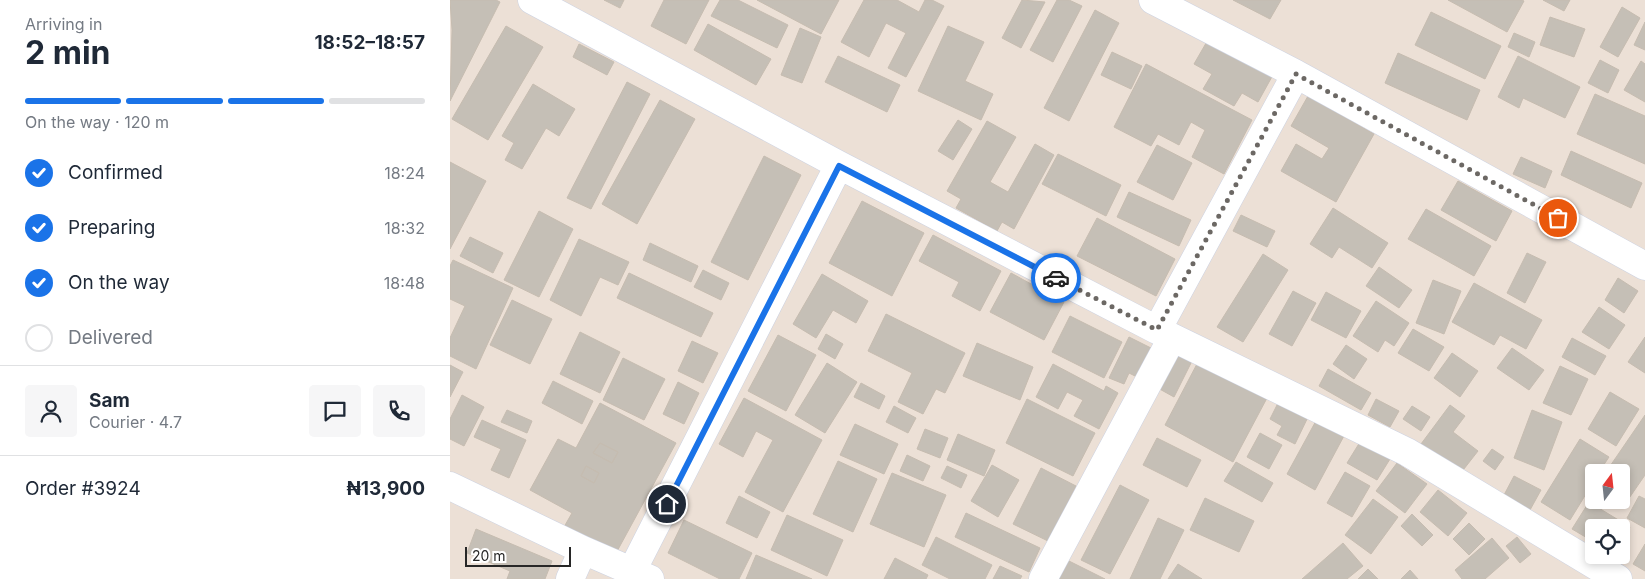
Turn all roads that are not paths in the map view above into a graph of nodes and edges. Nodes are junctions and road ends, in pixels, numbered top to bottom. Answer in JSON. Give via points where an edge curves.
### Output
{"nodes":[{"id":1,"x":532,"y":0,"type":"edge"},
{"id":2,"x":1153,"y":0,"type":"edge"},
{"id":3,"x":1296,"y":74,"type":"junction"},
{"id":4,"x":839,"y":166,"type":"junction"},
{"id":5,"x":1645,"y":266,"type":"edge"},
{"id":6,"x":1164,"y":334,"type":"junction"},
{"id":7,"x":450,"y":486,"type":"edge"},
{"id":8,"x":583,"y":550,"type":"junction"},
{"id":9,"x":641,"y":575,"type":"edge"},
{"id":10,"x":570,"y":579,"type":"edge"},
{"id":11,"x":1043,"y":579,"type":"edge"},
{"id":12,"x":1618,"y":579,"type":"edge"}],
"edges":[{"from":1,"to":4,"type":"street"},
{"from":2,"to":3,"type":"street"},
{"from":3,"to":5,"type":"street"},
{"from":3,"to":6,"type":"street"},
{"from":4,"to":6,"type":"street"},
{"from":4,"to":9,"type":"street"},
{"from":6,"to":11,"type":"street"},
{"from":6,"to":12,"type":"street","via":[[1407,452]]},
{"from":7,"to":8,"type":"street"},
{"from":8,"to":9,"type":"street"},
{"from":8,"to":10,"type":"street"}]}
